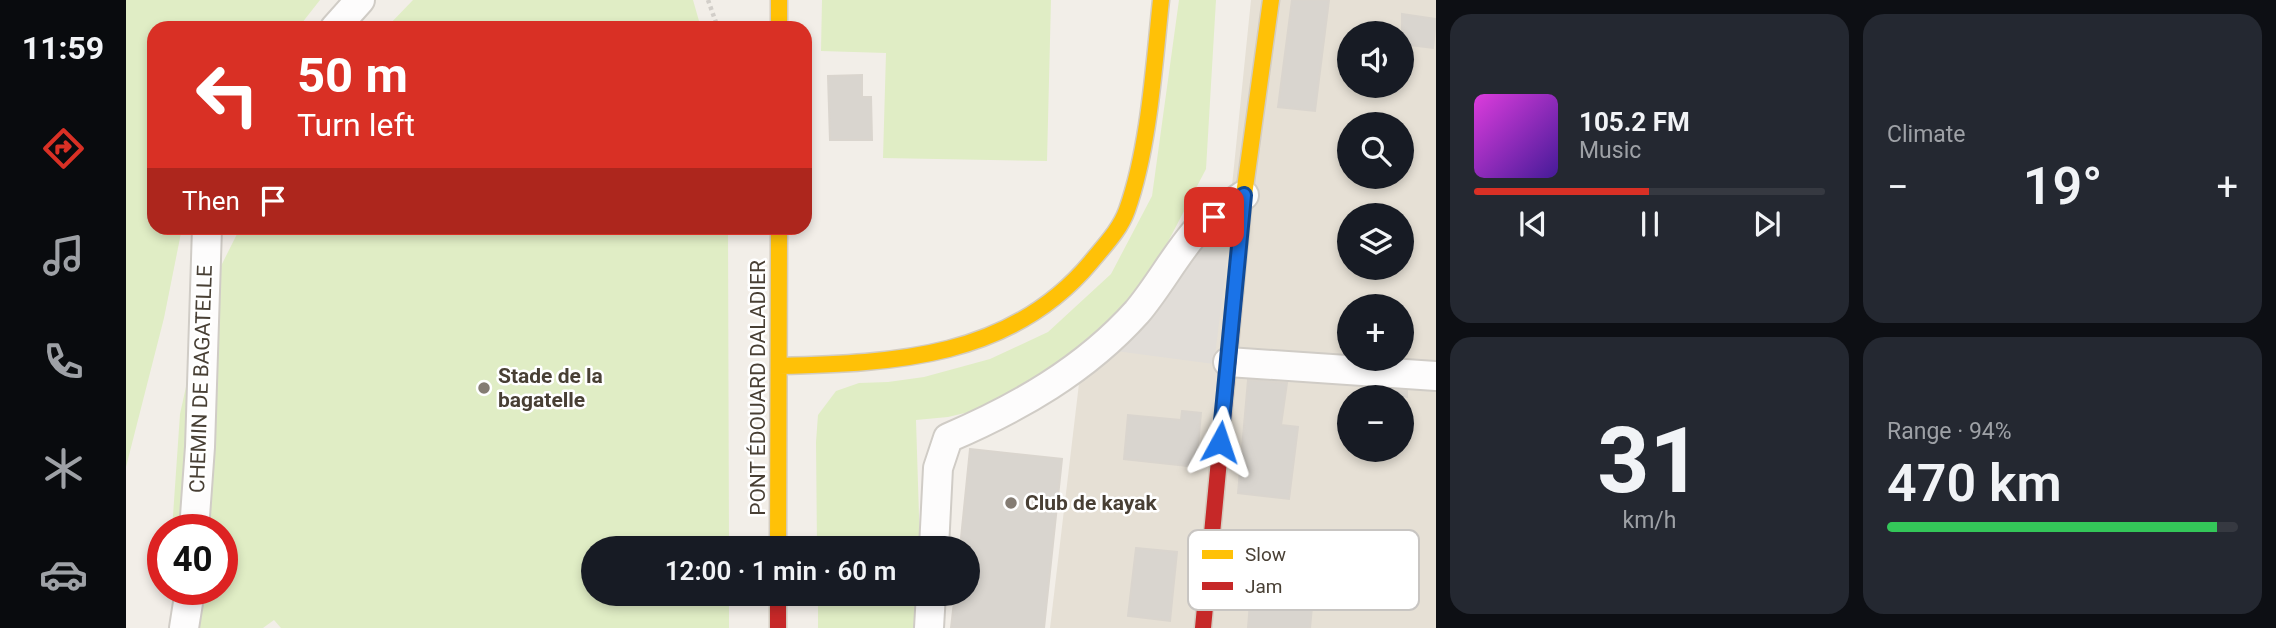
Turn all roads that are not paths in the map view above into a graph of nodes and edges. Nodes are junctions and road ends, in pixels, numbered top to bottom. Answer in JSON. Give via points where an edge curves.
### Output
{"nodes":[{"id":1,"x":360,"y":0,"type":"edge"},
{"id":2,"x":779,"y":0,"type":"edge"},
{"id":3,"x":1161,"y":0,"type":"edge"},
{"id":4,"x":1271,"y":0,"type":"edge"},
{"id":5,"x":341,"y":21,"type":"edge"},
{"id":6,"x":779,"y":21,"type":"edge"},
{"id":7,"x":1244,"y":195,"type":"junction"},
{"id":8,"x":207,"y":235,"type":"edge"},
{"id":9,"x":779,"y":235,"type":"edge"},
{"id":10,"x":1228,"y":362,"type":"junction"},
{"id":11,"x":779,"y":366,"type":"junction"},
{"id":12,"x":1436,"y":376,"type":"edge"},
{"id":13,"x":195,"y":514,"type":"edge"},
{"id":14,"x":1212,"y":530,"type":"edge"},
{"id":15,"x":778,"y":536,"type":"edge"},
{"id":16,"x":935,"y":536,"type":"edge"},
{"id":17,"x":188,"y":605,"type":"edge"},
{"id":18,"x":778,"y":606,"type":"edge"},
{"id":19,"x":930,"y":606,"type":"edge"},
{"id":20,"x":1205,"y":610,"type":"edge"},
{"id":21,"x":184,"y":628,"type":"edge"},
{"id":22,"x":778,"y":628,"type":"edge"},
{"id":23,"x":929,"y":628,"type":"edge"},
{"id":24,"x":1203,"y":628,"type":"edge"}],
"edges":[{"from":1,"to":5,"type":"street"},
{"from":2,"to":6,"type":"street"},
{"from":3,"to":11,"type":"street","via":[[1150,102],[1125,215],[1092,264],[1057,300],[1020,324],[951,351],[913,358]]},
{"from":4,"to":7,"type":"street"},
{"from":7,"to":10,"type":"street"},
{"from":7,"to":16,"type":"street","via":[[1198,228],[1137,311],[1077,367],[1037,395],[948,438],[938,468]]},
{"from":8,"to":13,"type":"street","name":"CHEMIN DE BAGATELLE"},
{"from":9,"to":11,"type":"street","name":"PONT ÉDOUARD DALADIER"},
{"from":10,"to":12,"type":"street"},
{"from":10,"to":14,"type":"street"},
{"from":11,"to":15,"type":"street","name":"PONT ÉDOUARD DALADIER"},
{"from":17,"to":21,"type":"street"},
{"from":18,"to":22,"type":"street"},
{"from":19,"to":23,"type":"street"},
{"from":20,"to":24,"type":"street"}]}
